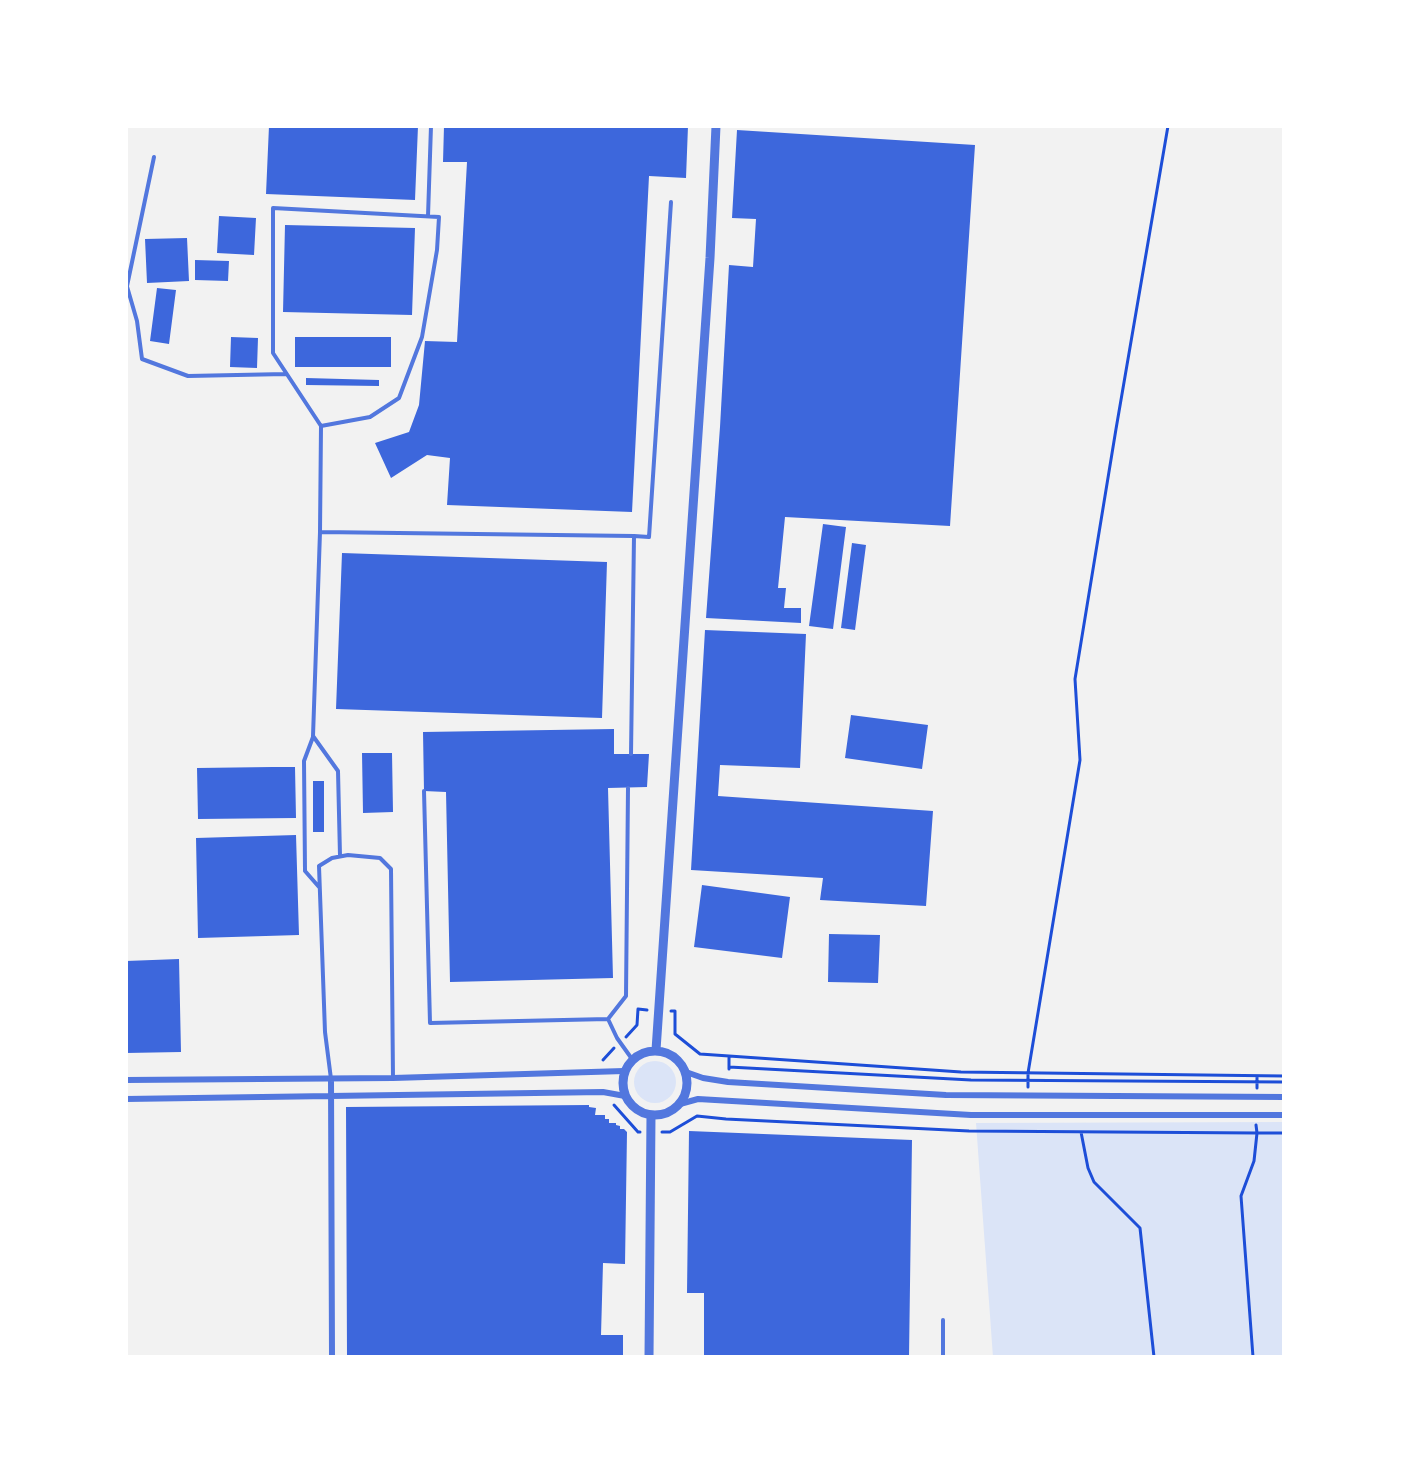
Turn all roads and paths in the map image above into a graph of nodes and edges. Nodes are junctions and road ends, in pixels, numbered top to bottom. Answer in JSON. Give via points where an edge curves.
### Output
{"nodes":[{"id":1,"x":431,"y":126,"type":"edge"},
{"id":2,"x":716,"y":126,"type":"edge"},
{"id":3,"x":1168,"y":126,"type":"edge"},
{"id":4,"x":154,"y":157,"type":"dead end"},
{"id":5,"x":671,"y":202,"type":"dead end"},
{"id":6,"x":428,"y":216,"type":"junction"},
{"id":7,"x":126,"y":284,"type":"edge"},
{"id":8,"x":286,"y":374,"type":"junction"},
{"id":9,"x":321,"y":426,"type":"junction"},
{"id":10,"x":320,"y":532,"type":"junction"},
{"id":11,"x":634,"y":536,"type":"junction"},
{"id":12,"x":313,"y":736,"type":"junction"},
{"id":13,"x":631,"y":754,"type":"dead end"},
{"id":14,"x":628,"y":788,"type":"dead end"},
{"id":15,"x":424,"y":791,"type":"dead end"},
{"id":16,"x":340,"y":856,"type":"junction"},
{"id":17,"x":320,"y":888,"type":"junction"},
{"id":18,"x":608,"y":1019,"type":"junction"},
{"id":19,"x":656,"y":1050,"type":"junction"},
{"id":20,"x":632,"y":1059,"type":"junction"},
{"id":21,"x":729,"y":1067,"type":"dead end"},
{"id":22,"x":624,"y":1071,"type":"junction"},
{"id":23,"x":686,"y":1072,"type":"junction"},
{"id":24,"x":1257,"y":1076,"type":"dead end"},
{"id":25,"x":1284,"y":1076,"type":"edge"},
{"id":26,"x":393,"y":1078,"type":"junction"},
{"id":27,"x":331,"y":1079,"type":"junction"},
{"id":28,"x":126,"y":1080,"type":"edge"},
{"id":29,"x":1029,"y":1080,"type":"junction"},
{"id":30,"x":1284,"y":1082,"type":"edge"},
{"id":31,"x":1028,"y":1095,"type":"junction"},
{"id":32,"x":332,"y":1096,"type":"junction"},
{"id":33,"x":625,"y":1096,"type":"junction"},
{"id":34,"x":1284,"y":1097,"type":"edge"},
{"id":35,"x":126,"y":1099,"type":"edge"},
{"id":36,"x":680,"y":1104,"type":"junction"},
{"id":37,"x":651,"y":1115,"type":"junction"},
{"id":38,"x":1284,"y":1115,"type":"edge"},
{"id":39,"x":1081,"y":1132,"type":"dead end"},
{"id":40,"x":1284,"y":1133,"type":"edge"},
{"id":41,"x":943,"y":1320,"type":"dead end"},
{"id":42,"x":332,"y":1357,"type":"edge"},
{"id":43,"x":649,"y":1357,"type":"edge"},
{"id":44,"x":943,"y":1357,"type":"edge"},
{"id":45,"x":1154,"y":1357,"type":"edge"},
{"id":46,"x":1253,"y":1357,"type":"edge"}],
"edges":[{"from":1,"to":6,"type":"lane"},
{"from":2,"to":19,"type":"street"},
{"from":3,"to":29,"type":"path","via":[[1075,679],[1080,760]]},
{"from":4,"to":7,"type":"lane"},
{"from":5,"to":11,"type":"lane","via":[[649,537]]},
{"from":6,"to":8,"type":"lane","via":[[273,208],[273,353]]},
{"from":6,"to":9,"type":"lane","via":[[439,217],[437,250],[422,337],[399,398],[370,417]]},
{"from":7,"to":8,"type":"lane","via":[[137,321],[142,359],[188,376]]},
{"from":8,"to":9,"type":"lane"},
{"from":9,"to":10,"type":"lane"},
{"from":10,"to":11,"type":"lane"},
{"from":10,"to":12,"type":"lane"},
{"from":11,"to":13,"type":"lane"},
{"from":12,"to":16,"type":"lane","via":[[338,771]]},
{"from":12,"to":17,"type":"lane","via":[[304,761],[305,871]]},
{"from":14,"to":18,"type":"lane","via":[[626,996]]},
{"from":15,"to":18,"type":"lane","via":[[430,1023]]},
{"from":16,"to":17,"type":"lane","via":[[319,866]]},
{"from":16,"to":26,"type":"lane","via":[[380,858],[392,869]]},
{"from":17,"to":27,"type":"lane","via":[[325,1032]]},
{"from":18,"to":20,"type":"lane"},
{"from":19,"to":20,"type":"street"},
{"from":19,"to":23,"type":"street","via":[[676,1058]]},
{"from":20,"to":22,"type":"street"},
{"from":21,"to":29,"type":"path"},
{"from":22,"to":26,"type":"street"},
{"from":22,"to":33,"type":"street"},
{"from":23,"to":31,"type":"street","via":[[728,1082],[946,1095]]},
{"from":23,"to":36,"type":"street","via":[[687,1088]]},
{"from":24,"to":25,"type":"path"},
{"from":26,"to":27,"type":"street"},
{"from":27,"to":28,"type":"street"},
{"from":27,"to":32,"type":"street"},
{"from":29,"to":30,"type":"path"},
{"from":29,"to":31,"type":"path"},
{"from":31,"to":34,"type":"street"},
{"from":32,"to":33,"type":"street","via":[[603,1092]]},
{"from":32,"to":35,"type":"street"},
{"from":32,"to":42,"type":"street"},
{"from":33,"to":37,"type":"street","via":[[631,1105]]},
{"from":36,"to":37,"type":"street","via":[[667,1113]]},
{"from":36,"to":38,"type":"street","via":[[698,1099],[971,1115]]},
{"from":37,"to":43,"type":"street"},
{"from":39,"to":45,"type":"path","via":[[1094,1182],[1140,1228]]},
{"from":40,"to":46,"type":"path","via":[[1257,1133],[1254,1161],[1241,1196]]},
{"from":41,"to":44,"type":"lane"}]}
